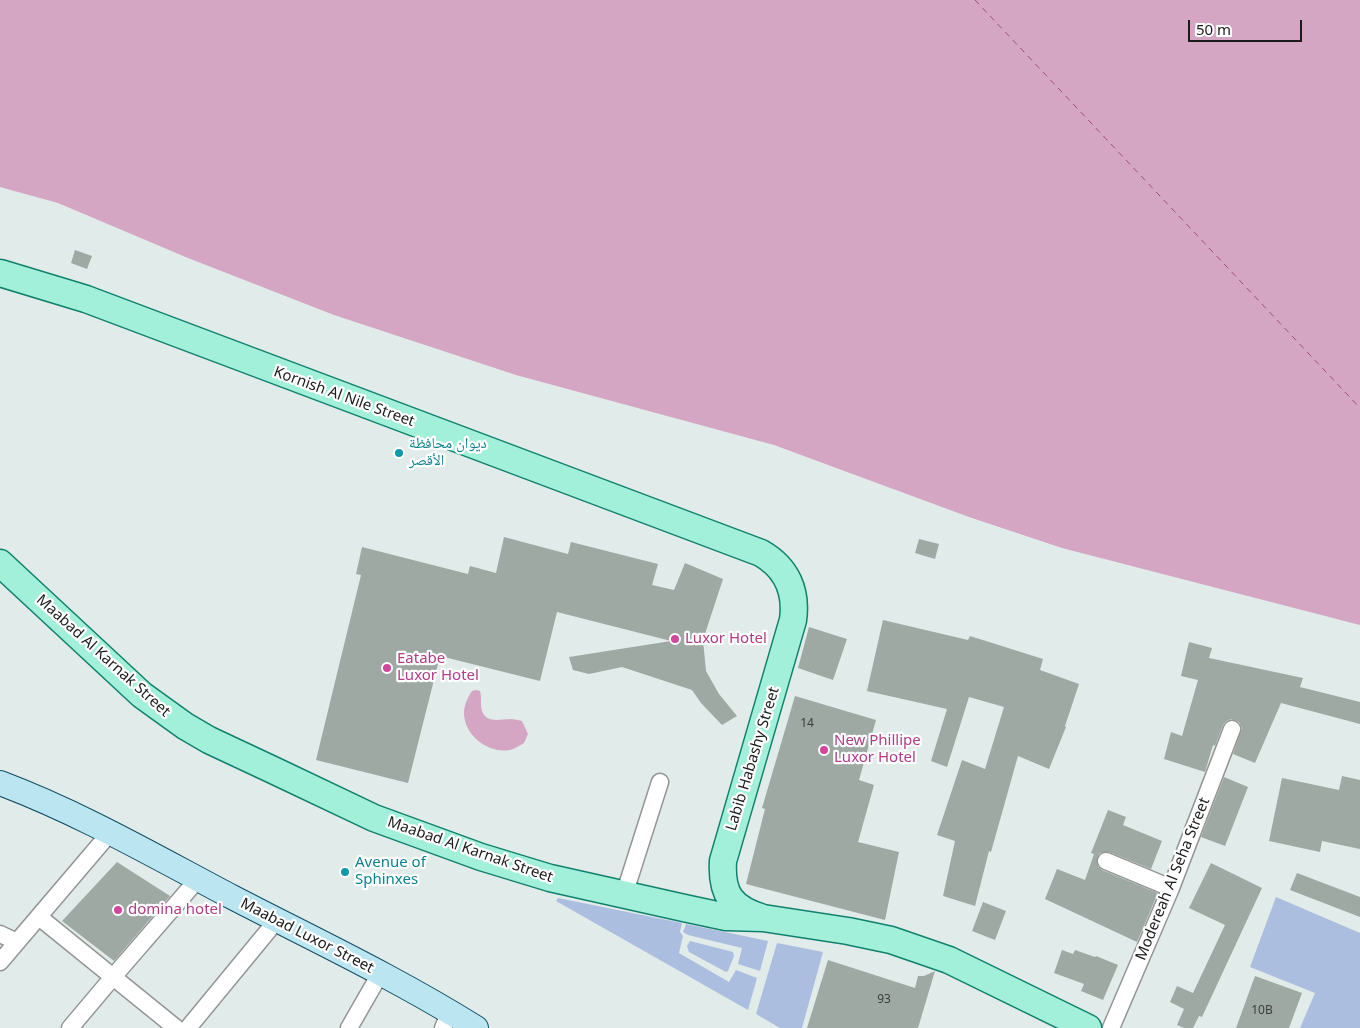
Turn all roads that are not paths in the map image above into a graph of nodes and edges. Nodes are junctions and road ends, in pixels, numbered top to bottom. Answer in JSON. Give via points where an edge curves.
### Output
{"nodes":[{"id":1,"x":0,"y":273,"type":"edge"},
{"id":2,"x":0,"y":564,"type":"edge"},
{"id":3,"x":789,"y":581,"type":"joint"},
{"id":4,"x":1232,"y":729,"type":"dead end"},
{"id":5,"x":660,"y":782,"type":"dead end"},
{"id":6,"x":0,"y":783,"type":"edge"},
{"id":7,"x":110,"y":834,"type":"junction"},
{"id":8,"x":723,"y":861,"type":"junction"},
{"id":9,"x":1106,"y":861,"type":"dead end"},
{"id":10,"x":198,"y":880,"type":"junction"},
{"id":11,"x":1171,"y":888,"type":"junction"},
{"id":12,"x":624,"y":895,"type":"junction"},
{"id":13,"x":684,"y":908,"type":"junction"},
{"id":14,"x":39,"y":917,"type":"junction"},
{"id":15,"x":763,"y":918,"type":"junction"},
{"id":16,"x":277,"y":920,"type":"junction"},
{"id":17,"x":0,"y":934,"type":"edge"},
{"id":18,"x":17,"y":942,"type":"junction"},
{"id":19,"x":0,"y":962,"type":"edge"},
{"id":20,"x":380,"y":974,"type":"junction"},
{"id":21,"x":113,"y":977,"type":"junction"},
{"id":22,"x":447,"y":1020,"type":"edge"},
{"id":23,"x":70,"y":1028,"type":"edge"},
{"id":24,"x":176,"y":1028,"type":"edge"},
{"id":25,"x":188,"y":1028,"type":"edge"},
{"id":26,"x":349,"y":1028,"type":"edge"},
{"id":27,"x":476,"y":1028,"type":"edge"},
{"id":28,"x":1088,"y":1028,"type":"edge"},
{"id":29,"x":1111,"y":1028,"type":"edge"}],
"edges":[{"from":1,"to":3,"type":"main road","name":"Kornish Al Nile Street","via":[[86,299],[761,553],[777,564]]},
{"from":2,"to":12,"type":"main road","name":"Maabad Al Karnak Street","via":[[142,695],[209,740],[374,818],[517,869]]},
{"from":3,"to":8,"type":"main road","name":"Labib Habashy Street","via":[[794,600],[794,620]]},
{"from":4,"to":11,"type":"street","name":"Modereah Al Seha Street"},
{"from":5,"to":12,"type":"street"},
{"from":6,"to":7,"type":"main road","name":"Maabad Luxor Street"},
{"from":7,"to":10,"type":"main road","name":"Maabad Luxor Street"},
{"from":7,"to":14,"type":"street"},
{"from":8,"to":13,"type":"main road","via":[[705,891]]},
{"from":8,"to":15,"type":"main road","name":"Labib Habashy Street","via":[[722,876],[728,896],[742,910]]},
{"from":9,"to":11,"type":"street"},
{"from":10,"to":16,"type":"main road","name":"Maabad Luxor Street"},
{"from":10,"to":21,"type":"street"},
{"from":11,"to":29,"type":"street","name":"Modereah Al Seha Street"},
{"from":12,"to":13,"type":"main road","name":"Maabad Al Karnak Street"},
{"from":13,"to":15,"type":"main road","name":"Maabad Al Karnak Street","via":[[726,917]]},
{"from":14,"to":18,"type":"street"},
{"from":14,"to":21,"type":"street"},
{"from":15,"to":28,"type":"main road","name":"Maabad Al Karnak Street","via":[[865,934],[927,951]]},
{"from":16,"to":20,"type":"main road","name":"Maabad Luxor Street"},
{"from":16,"to":25,"type":"street"},
{"from":17,"to":18,"type":"street"},
{"from":18,"to":19,"type":"street"},
{"from":20,"to":22,"type":"main road","name":"Maabad Luxor Street"},
{"from":20,"to":26,"type":"street"},
{"from":21,"to":23,"type":"street"},
{"from":21,"to":24,"type":"street"},
{"from":22,"to":27,"type":"main road","name":"Maabad Luxor Street"}]}
